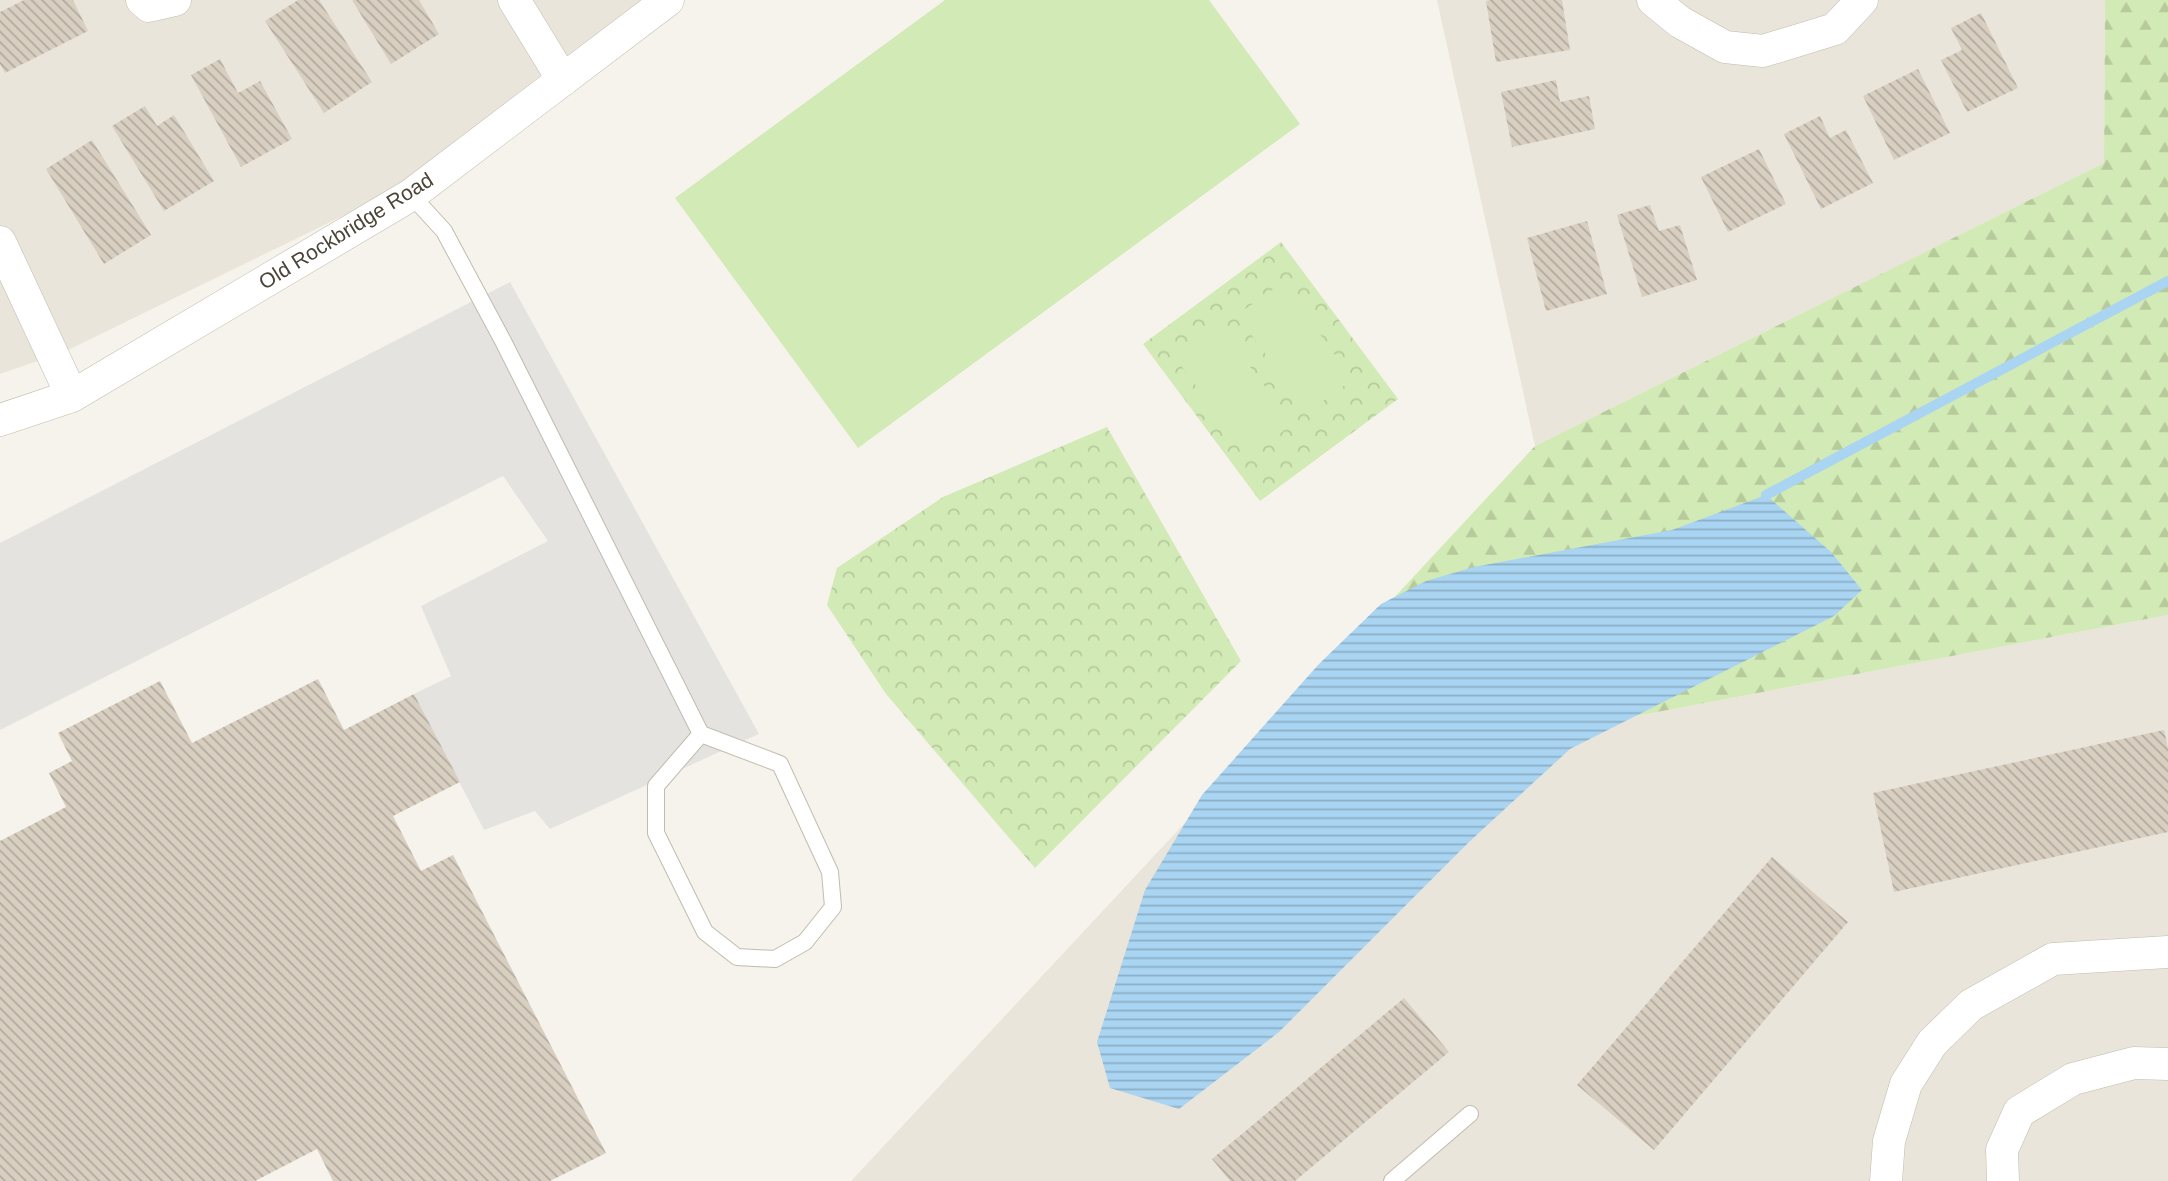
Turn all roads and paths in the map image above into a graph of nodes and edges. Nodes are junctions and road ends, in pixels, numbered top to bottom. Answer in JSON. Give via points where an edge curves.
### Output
{"nodes":[{"id":1,"x":142,"y":0,"type":"edge"},
{"id":2,"x":175,"y":0,"type":"edge"},
{"id":3,"x":514,"y":0,"type":"edge"},
{"id":4,"x":668,"y":0,"type":"edge"},
{"id":5,"x":1653,"y":0,"type":"edge"},
{"id":6,"x":1862,"y":0,"type":"edge"},
{"id":7,"x":563,"y":80,"type":"junction"},
{"id":8,"x":411,"y":195,"type":"junction"},
{"id":9,"x":0,"y":242,"type":"edge"},
{"id":10,"x":72,"y":396,"type":"junction"},
{"id":11,"x":0,"y":421,"type":"edge"},
{"id":12,"x":701,"y":734,"type":"junction"},
{"id":13,"x":2168,"y":952,"type":"edge"},
{"id":14,"x":2168,"y":1064,"type":"edge"},
{"id":15,"x":1469,"y":1114,"type":"dead end"},
{"id":16,"x":1392,"y":1181,"type":"edge"},
{"id":17,"x":1886,"y":1181,"type":"edge"},
{"id":18,"x":2003,"y":1181,"type":"edge"}],
"edges":[{"from":1,"to":2,"type":"street","via":[[149,6]]},
{"from":3,"to":7,"type":"street"},
{"from":4,"to":7,"type":"street","name":"Old Rockbridge Road"},
{"from":5,"to":6,"type":"street","via":[[1680,22],[1725,47],[1763,51],[1835,29]]},
{"from":7,"to":8,"type":"street","name":"Old Rockbridge Road"},
{"from":8,"to":10,"type":"street","name":"Old Rockbridge Road"},
{"from":8,"to":12,"type":"lane","via":[[444,231]]},
{"from":9,"to":10,"type":"street"},
{"from":10,"to":11,"type":"street","name":"Old Rockbridge Road"},
{"from":12,"to":12,"type":"lane","via":[[780,764],[830,872],[833,907],[805,942],[775,959],[737,957],[705,932],[656,833],[656,786]]},
{"from":13,"to":17,"type":"street","via":[[2053,959],[1971,1005],[1932,1042],[1906,1084],[1889,1141]]},
{"from":14,"to":18,"type":"street","via":[[2134,1063],[2073,1079],[2019,1112],[2002,1150]]},
{"from":15,"to":16,"type":"lane"}]}
